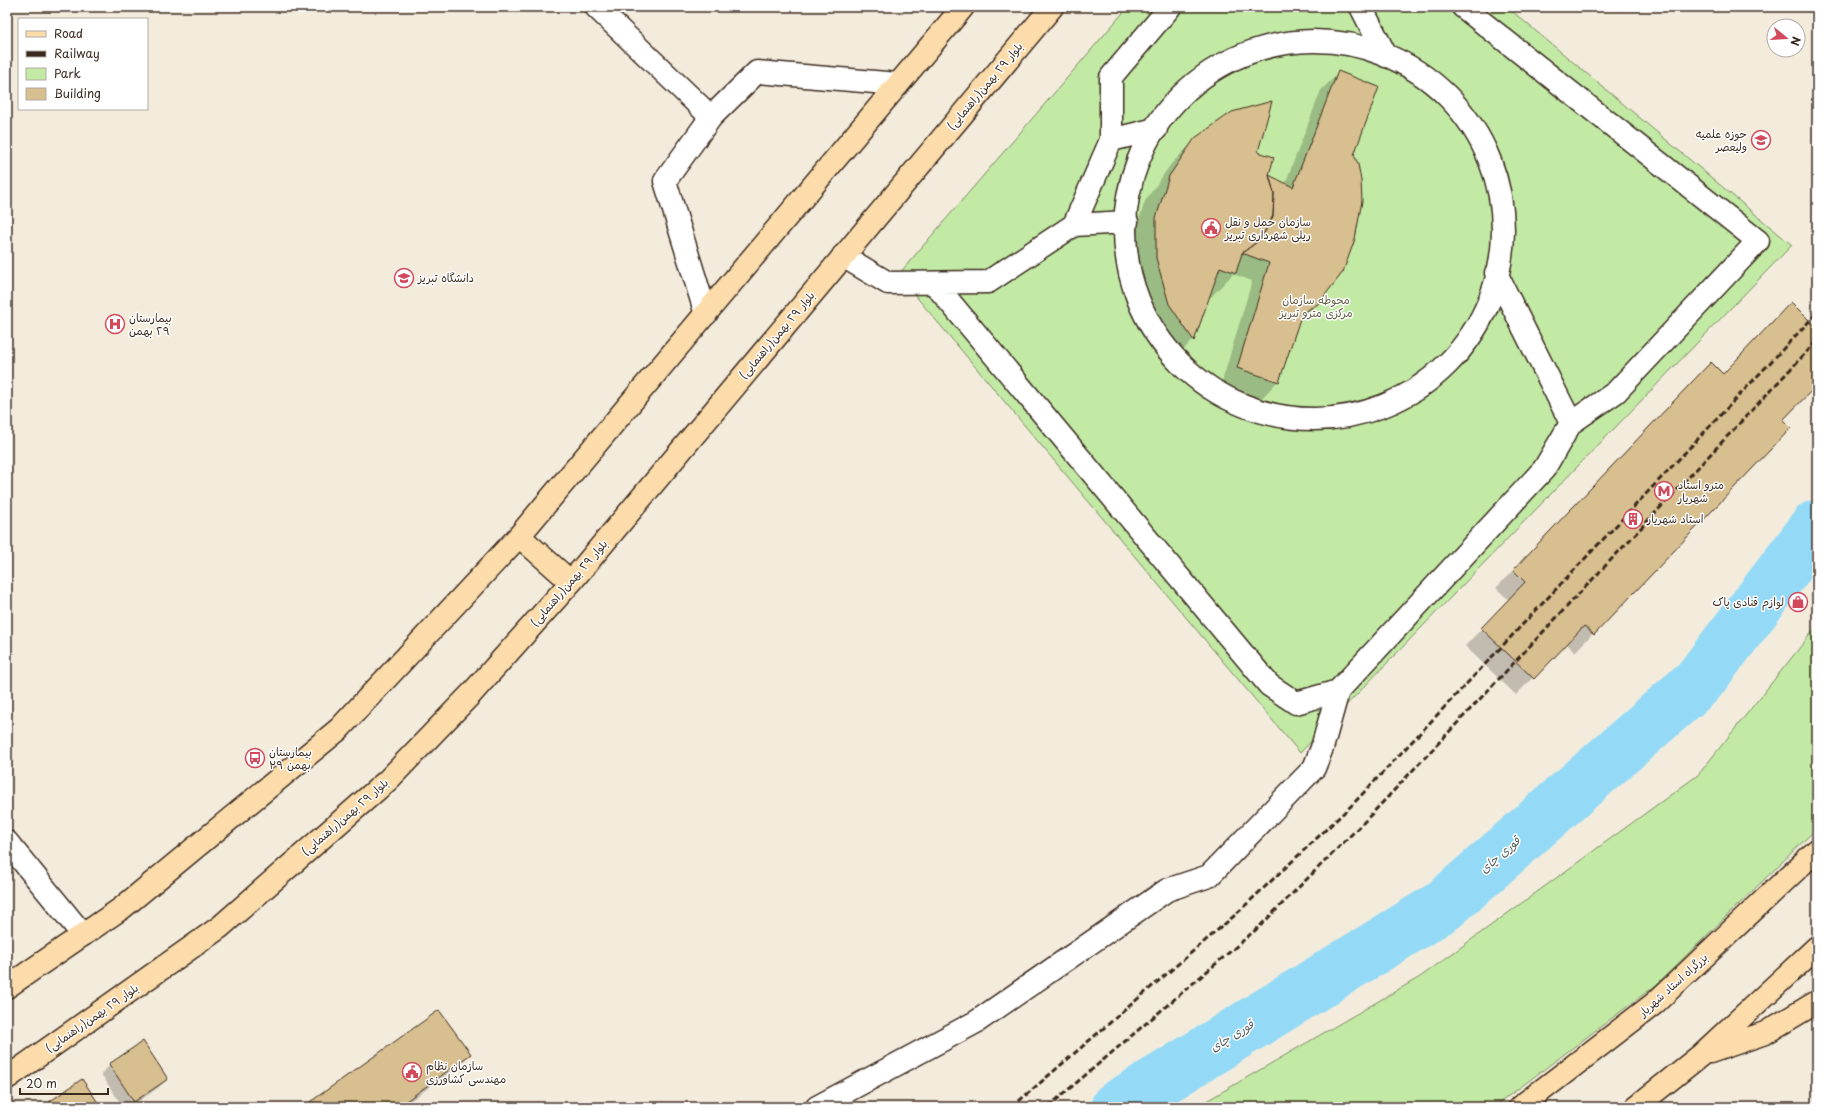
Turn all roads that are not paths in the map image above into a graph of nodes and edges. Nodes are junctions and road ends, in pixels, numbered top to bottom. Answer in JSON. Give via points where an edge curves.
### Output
{"nodes":[{"id":1,"x":596,"y":7,"type":"edge"},
{"id":2,"x":963,"y":7,"type":"edge"},
{"id":3,"x":1052,"y":7,"type":"edge"},
{"id":4,"x":1170,"y":7,"type":"edge"},
{"id":5,"x":1361,"y":7,"type":"edge"},
{"id":6,"x":1463,"y":7,"type":"edge"},
{"id":7,"x":1386,"y":56,"type":"junction"},
{"id":8,"x":898,"y":84,"type":"junction"},
{"id":9,"x":711,"y":116,"type":"junction"},
{"id":10,"x":1156,"y":129,"type":"junction"},
{"id":11,"x":1111,"y":140,"type":"junction"},
{"id":12,"x":1127,"y":222,"type":"junction"},
{"id":13,"x":1074,"y":225,"type":"junction"},
{"id":14,"x":843,"y":256,"type":"junction"},
{"id":15,"x":1496,"y":274,"type":"junction"},
{"id":16,"x":934,"y":283,"type":"junction"},
{"id":17,"x":706,"y":314,"type":"junction"},
{"id":18,"x":1571,"y":423,"type":"junction"},
{"id":19,"x":519,"y":536,"type":"junction"},
{"id":20,"x":571,"y":582,"type":"junction"},
{"id":21,"x":1338,"y":691,"type":"junction"},
{"id":22,"x":7,"y":842,"type":"edge"},
{"id":23,"x":1817,"y":850,"type":"edge"},
{"id":24,"x":82,"y":935,"type":"junction"},
{"id":25,"x":1817,"y":947,"type":"edge"},
{"id":26,"x":7,"y":987,"type":"edge"},
{"id":27,"x":1817,"y":1002,"type":"edge"},
{"id":28,"x":1702,"y":1055,"type":"junction"},
{"id":29,"x":7,"y":1078,"type":"edge"},
{"id":30,"x":816,"y":1107,"type":"edge"},
{"id":31,"x":1520,"y":1107,"type":"edge"},
{"id":32,"x":1636,"y":1107,"type":"edge"}],
"edges":[{"from":1,"to":9,"type":"street"},
{"from":2,"to":8,"type":"main road"},
{"from":3,"to":14,"type":"main road","name":"بلوار ٢٩ بهمن(راهنمایی)"},
{"from":4,"to":11,"type":"street","via":[[1111,77]]},
{"from":5,"to":7,"type":"street"},
{"from":6,"to":18,"type":"street","via":[[1758,241],[1616,392]]},
{"from":7,"to":10,"type":"street","via":[[1367,46],[1303,40],[1240,54],[1185,90]]},
{"from":7,"to":15,"type":"street","via":[[1425,75],[1471,121],[1498,180],[1504,245]]},
{"from":8,"to":9,"type":"street","via":[[757,72]]},
{"from":8,"to":17,"type":"main road"},
{"from":9,"to":17,"type":"street","via":[[665,181]]},
{"from":10,"to":11,"type":"street"},
{"from":10,"to":12,"type":"street","via":[[1146,142],[1127,200]]},
{"from":11,"to":13,"type":"street"},
{"from":12,"to":13,"type":"street"},
{"from":12,"to":15,"type":"street","via":[[1126,260],[1146,318],[1182,367],[1232,402],[1289,419],[1350,417],[1407,396],[1454,359],[1488,308]]},
{"from":13,"to":16,"type":"street","via":[[988,282]]},
{"from":14,"to":16,"type":"street","via":[[888,283]]},
{"from":14,"to":20,"type":"main road","name":"بلوار ٢٩ بهمن(راهنمایی)"},
{"from":15,"to":18,"type":"street"},
{"from":16,"to":21,"type":"street","via":[[1269,685],[1296,703]]},
{"from":17,"to":19,"type":"main road"},
{"from":18,"to":21,"type":"street","via":[[1544,469]]},
{"from":19,"to":20,"type":"main road"},
{"from":19,"to":24,"type":"main road","via":[[339,729],[122,908]]},
{"from":20,"to":29,"type":"main road","name":"بلوار ٢٩ بهمن(راهنمایی)","via":[[472,693],[388,780],[220,927]]},
{"from":21,"to":30,"type":"street","via":[[1314,768],[1209,876],[1167,890],[976,1022]]},
{"from":22,"to":24,"type":"street"},
{"from":23,"to":31,"type":"main road","name":"بزرگراه استاد شهریار","via":[[1655,1004]]},
{"from":24,"to":26,"type":"main road"},
{"from":25,"to":28,"type":"main road"},
{"from":27,"to":28,"type":"main road","via":[[1765,1033]]},
{"from":28,"to":32,"type":"main road"}]}
